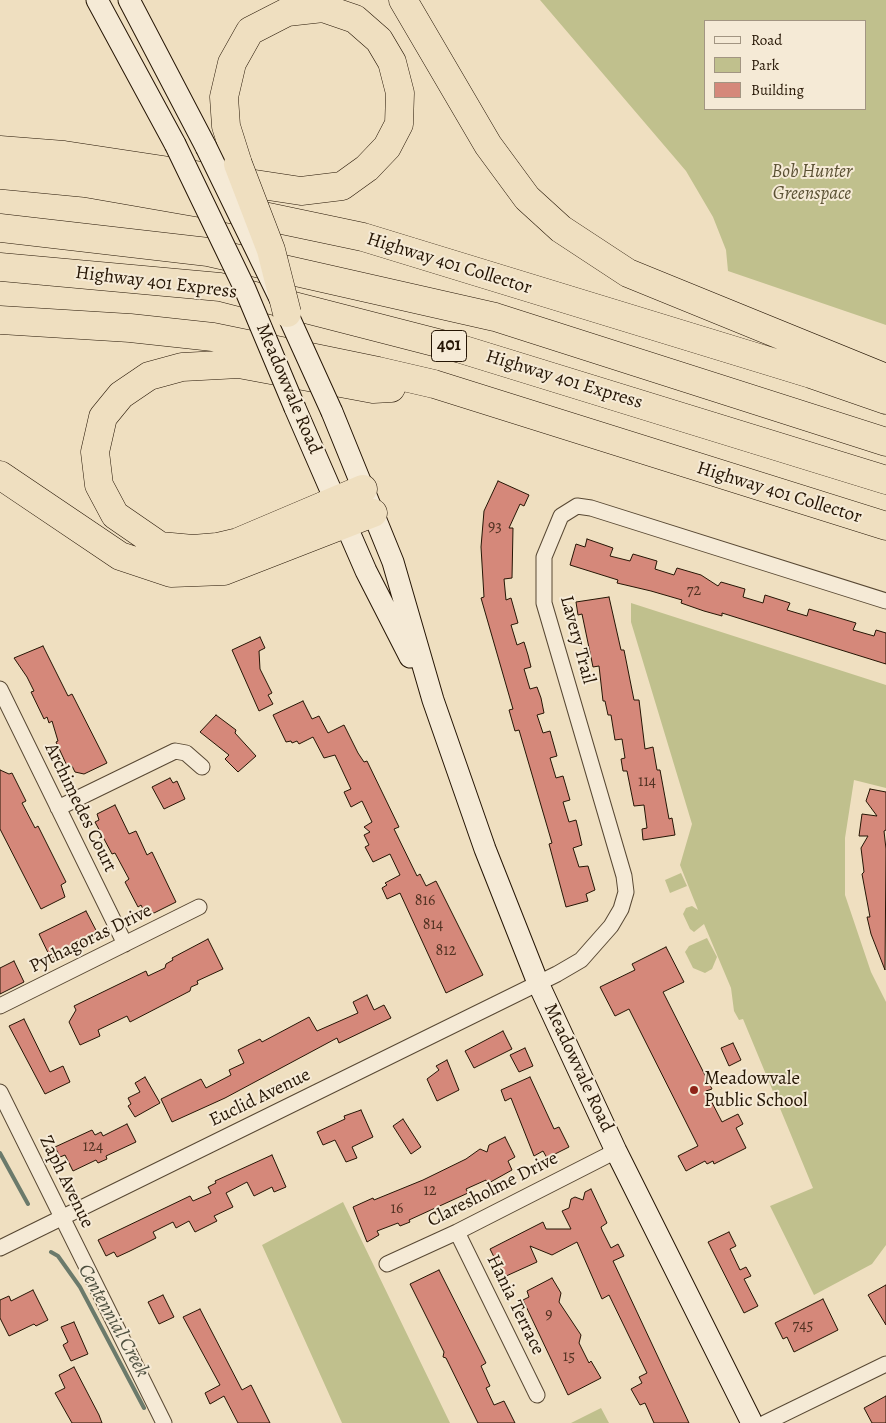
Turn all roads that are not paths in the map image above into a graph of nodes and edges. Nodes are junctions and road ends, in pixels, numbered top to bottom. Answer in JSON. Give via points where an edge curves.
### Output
{"nodes":[{"id":1,"x":97,"y":0,"type":"edge"},
{"id":2,"x":129,"y":0,"type":"edge"},
{"id":3,"x":403,"y":0,"type":"edge"},
{"id":4,"x":0,"y":150,"type":"edge"},
{"id":5,"x":0,"y":175,"type":"edge"},
{"id":6,"x":0,"y":228,"type":"edge"},
{"id":7,"x":0,"y":267,"type":"edge"},
{"id":8,"x":0,"y":302,"type":"edge"},
{"id":9,"x":287,"y":313,"type":"junction"},
{"id":10,"x":0,"y":320,"type":"edge"},
{"id":11,"x":213,"y":337,"type":"junction"},
{"id":12,"x":886,"y":378,"type":"edge"},
{"id":13,"x":434,"y":384,"type":"junction"},
{"id":14,"x":886,"y":400,"type":"edge"},
{"id":15,"x":886,"y":442,"type":"edge"},
{"id":16,"x":0,"y":474,"type":"edge"},
{"id":17,"x":886,"y":480,"type":"edge"},
{"id":18,"x":368,"y":501,"type":"junction"},
{"id":19,"x":341,"y":512,"type":"junction"},
{"id":20,"x":886,"y":526,"type":"edge"},
{"id":21,"x":886,"y":601,"type":"edge"},
{"id":22,"x":0,"y":689,"type":"edge"},
{"id":23,"x":433,"y":700,"type":"junction"},
{"id":24,"x":202,"y":767,"type":"dead end"},
{"id":25,"x":58,"y":808,"type":"junction"},
{"id":26,"x":199,"y":908,"type":"dead end"},
{"id":27,"x":125,"y":944,"type":"junction"},
{"id":28,"x":538,"y":983,"type":"junction"},
{"id":29,"x":0,"y":1006,"type":"edge"},
{"id":30,"x":0,"y":1092,"type":"edge"},
{"id":31,"x":616,"y":1151,"type":"junction"},
{"id":32,"x":62,"y":1218,"type":"junction"},
{"id":33,"x":457,"y":1232,"type":"junction"},
{"id":34,"x":0,"y":1248,"type":"edge"},
{"id":35,"x":387,"y":1264,"type":"dead end"},
{"id":36,"x":886,"y":1364,"type":"edge"},
{"id":37,"x":537,"y":1395,"type":"dead end"},
{"id":38,"x":164,"y":1423,"type":"edge"},
{"id":39,"x":752,"y":1423,"type":"edge"},
{"id":40,"x":765,"y":1423,"type":"edge"}],
"edges":[{"from":1,"to":19,"type":"main road","name":"Meadowvale Road","bridge":true,"via":[[175,144],[246,289]]},
{"from":2,"to":9,"type":"main road","name":"Meadowvale Road","bridge":true},
{"from":3,"to":12,"type":"highway","via":[[488,145],[527,198],[561,229],[628,273]]},
{"from":4,"to":9,"type":"highway","bridge":true,"via":[[64,155],[302,191],[342,186],[367,168],[386,147],[399,124],[400,93],[392,62],[379,40],[355,19],[323,8],[287,12],[250,32],[232,63],[224,97],[226,126],[238,164],[271,250]]},
{"from":5,"to":14,"type":"highway","name":"Highway 401 Collector","via":[[85,183],[363,237],[811,374]]},
{"from":6,"to":15,"type":"highway","name":"Highway 401 Express","number":"401","via":[[208,252],[494,317]]},
{"from":7,"to":17,"type":"highway","name":"Highway 401 Express","number":"401","via":[[220,288],[460,349]]},
{"from":8,"to":11,"type":"highway","via":[[164,316]]},
{"from":9,"to":18,"type":"main road","name":"Meadowvale Road","bridge":true},
{"from":10,"to":11,"type":"highway","name":"Highway 401 Collector","number":"401"},
{"from":11,"to":13,"type":"highway","name":"Highway 401 Collector","number":"401"},
{"from":13,"to":19,"type":"highway","via":[[373,389],[239,364],[182,367],[149,376],[121,395],[103,418],[95,452],[99,486],[115,515],[160,546],[218,547]]},
{"from":13,"to":20,"type":"highway","name":"Highway 401 Collector","number":"401"},
{"from":16,"to":19,"type":"highway","via":[[120,556],[171,573],[224,571]]},
{"from":18,"to":19,"type":"highway"},
{"from":18,"to":23,"type":"main road","name":"Meadowvale Road","via":[[393,562]]},
{"from":19,"to":23,"type":"main road","name":"Meadowvale Road","via":[[366,571]]},
{"from":21,"to":28,"type":"street","name":"Lavery Trail","via":[[591,508],[577,506],[561,516],[544,557],[544,602],[626,892],[611,926],[581,960]]},
{"from":22,"to":25,"type":"street","name":"Archimedes Court"},
{"from":23,"to":28,"type":"main road","name":"Meadowvale Road","via":[[485,849]]},
{"from":24,"to":25,"type":"street","via":[[186,752],[175,751]]},
{"from":25,"to":27,"type":"street","name":"Archimedes Court"},
{"from":26,"to":27,"type":"street","name":"Pythagoras Drive"},
{"from":27,"to":29,"type":"street","name":"Pythagoras Drive"},
{"from":28,"to":31,"type":"main road","name":"Meadowvale Road"},
{"from":28,"to":32,"type":"street","name":"Euclid Avenue"},
{"from":30,"to":32,"type":"street","name":"Zaph Avenue"},
{"from":31,"to":33,"type":"street","name":"Claresholme Drive"},
{"from":31,"to":39,"type":"main road","name":"Meadowvale Road"},
{"from":32,"to":34,"type":"street","name":"Euclid Avenue"},
{"from":32,"to":38,"type":"street","name":"Zaph Avenue"},
{"from":33,"to":35,"type":"street","name":"Claresholme Drive"},
{"from":33,"to":37,"type":"street","name":"Hania Terrace"},
{"from":36,"to":40,"type":"street"}]}
